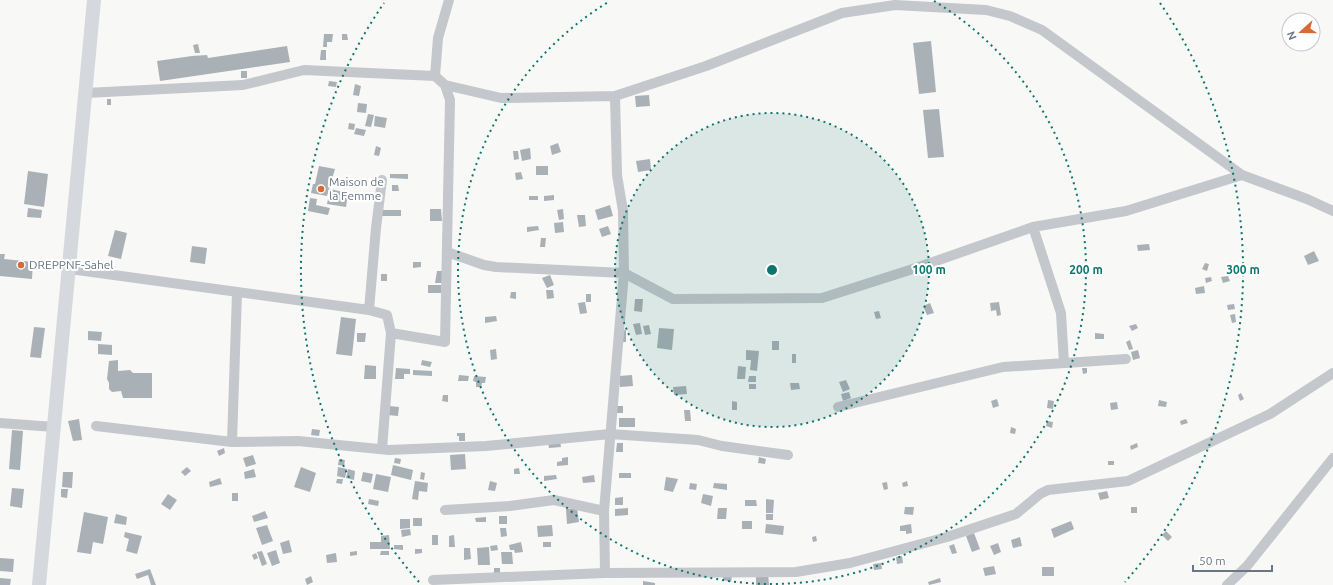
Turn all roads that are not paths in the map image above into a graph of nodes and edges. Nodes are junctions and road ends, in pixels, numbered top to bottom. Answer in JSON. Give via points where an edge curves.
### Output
{"nodes":[{"id":1,"x":94,"y":0,"type":"edge"},
{"id":2,"x":450,"y":0,"type":"edge"},
{"id":3,"x":435,"y":76,"type":"junction"},
{"id":4,"x":445,"y":85,"type":"junction"},
{"id":5,"x":86,"y":93,"type":"junction"},
{"id":6,"x":614,"y":96,"type":"junction"},
{"id":7,"x":1242,"y":175,"type":"junction"},
{"id":8,"x":382,"y":180,"type":"dead end"},
{"id":9,"x":1333,"y":211,"type":"edge"},
{"id":10,"x":1033,"y":227,"type":"junction"},
{"id":11,"x":447,"y":252,"type":"junction"},
{"id":12,"x":70,"y":269,"type":"junction"},
{"id":13,"x":624,"y":273,"type":"junction"},
{"id":14,"x":237,"y":293,"type":"junction"},
{"id":15,"x":370,"y":310,"type":"junction"},
{"id":16,"x":392,"y":333,"type":"junction"},
{"id":17,"x":1126,"y":359,"type":"dead end"},
{"id":18,"x":1064,"y":363,"type":"junction"},
{"id":19,"x":1333,"y":373,"type":"edge"},
{"id":20,"x":838,"y":407,"type":"dead end"},
{"id":21,"x":0,"y":423,"type":"edge"},
{"id":22,"x":96,"y":426,"type":"dead end"},
{"id":23,"x":54,"y":427,"type":"junction"},
{"id":24,"x":610,"y":434,"type":"junction"},
{"id":25,"x":232,"y":442,"type":"junction"},
{"id":26,"x":382,"y":449,"type":"junction"},
{"id":27,"x":788,"y":455,"type":"dead end"},
{"id":28,"x":1333,"y":458,"type":"edge"},
{"id":29,"x":445,"y":510,"type":"dead end"},
{"id":30,"x":604,"y":511,"type":"junction"},
{"id":31,"x":605,"y":573,"type":"junction"},
{"id":32,"x":433,"y":580,"type":"dead end"},
{"id":33,"x":39,"y":585,"type":"edge"},
{"id":34,"x":1227,"y":585,"type":"edge"}],
"edges":[{"from":1,"to":5,"type":"main road"},
{"from":2,"to":3,"type":"street","via":[[438,38]]},
{"from":3,"to":4,"type":"street"},
{"from":3,"to":5,"type":"street","via":[[304,70],[243,85]]},
{"from":4,"to":6,"type":"street","via":[[501,98]]},
{"from":4,"to":11,"type":"street","via":[[450,100]]},
{"from":5,"to":12,"type":"main road"},
{"from":6,"to":7,"type":"street","via":[[706,66],[842,13],[895,5],[986,10],[1010,16],[1042,30]]},
{"from":6,"to":13,"type":"street","via":[[617,175],[623,211]]},
{"from":7,"to":9,"type":"street"},
{"from":7,"to":10,"type":"street","via":[[1126,210]]},
{"from":8,"to":15,"type":"street"},
{"from":10,"to":13,"type":"street","via":[[822,298],[672,299]]},
{"from":10,"to":18,"type":"street","via":[[1061,314]]},
{"from":11,"to":13,"type":"street","via":[[496,267]]},
{"from":11,"to":16,"type":"street","via":[[444,342]]},
{"from":12,"to":14,"type":"street"},
{"from":12,"to":23,"type":"main road"},
{"from":13,"to":24,"type":"street"},
{"from":14,"to":15,"type":"street"},
{"from":14,"to":25,"type":"street"},
{"from":15,"to":16,"type":"street","via":[[387,316]]},
{"from":16,"to":26,"type":"street"},
{"from":17,"to":18,"type":"street"},
{"from":18,"to":20,"type":"street","via":[[1003,367]]},
{"from":19,"to":31,"type":"street","via":[[1270,414],[1128,481],[1048,490],[1016,514],[864,559],[796,572]]},
{"from":21,"to":23,"type":"street"},
{"from":22,"to":25,"type":"street"},
{"from":23,"to":33,"type":"main road"},
{"from":24,"to":26,"type":"street","via":[[486,446]]},
{"from":24,"to":27,"type":"street","via":[[698,440]]},
{"from":24,"to":30,"type":"street"},
{"from":25,"to":26,"type":"street","via":[[298,441]]},
{"from":28,"to":34,"type":"street","via":[[1247,566]]},
{"from":29,"to":30,"type":"street","via":[[554,500]]},
{"from":30,"to":31,"type":"street"},
{"from":31,"to":32,"type":"street"}]}
